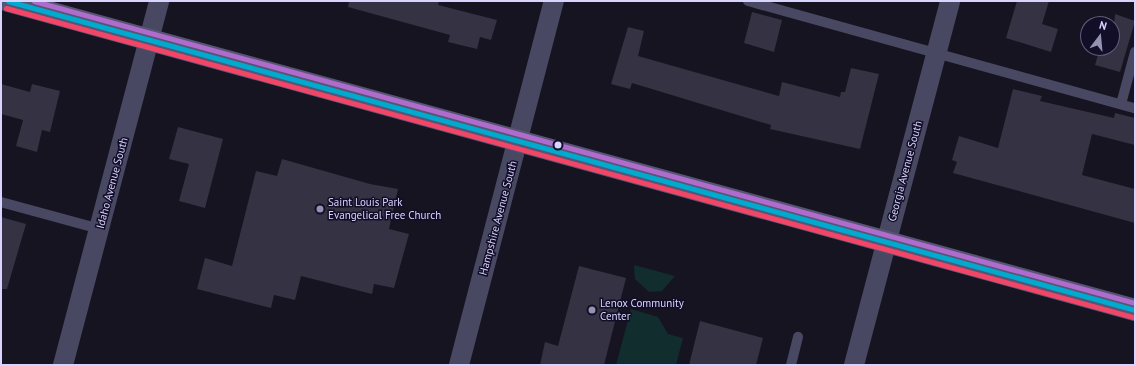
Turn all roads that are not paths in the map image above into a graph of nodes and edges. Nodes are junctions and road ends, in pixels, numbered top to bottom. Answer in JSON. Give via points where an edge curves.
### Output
{"nodes":[{"id":1,"x":8,"y":1,"type":"edge"},
{"id":2,"x":159,"y":1,"type":"edge"},
{"id":3,"x":554,"y":1,"type":"edge"},
{"id":4,"x":950,"y":1,"type":"edge"},
{"id":5,"x":752,"y":2,"type":"edge"},
{"id":6,"x":150,"y":40,"type":"junction"},
{"id":7,"x":1135,"y":52,"type":"edge"},
{"id":8,"x":936,"y":53,"type":"junction"},
{"id":9,"x":1121,"y":104,"type":"junction"},
{"id":10,"x":1135,"y":108,"type":"edge"},
{"id":11,"x":518,"y":140,"type":"junction"},
{"id":12,"x":1,"y":202,"type":"edge"},
{"id":13,"x":100,"y":229,"type":"junction"},
{"id":14,"x":886,"y":242,"type":"junction"},
{"id":15,"x":1135,"y":310,"type":"edge"},
{"id":16,"x":798,"y":337,"type":"dead end"},
{"id":17,"x":63,"y":365,"type":"edge"},
{"id":18,"x":459,"y":365,"type":"edge"},
{"id":19,"x":791,"y":365,"type":"edge"},
{"id":20,"x":854,"y":365,"type":"edge"}],
"edges":[{"from":1,"to":6,"type":"main road"},
{"from":2,"to":6,"type":"street","name":"Idaho Avenue South"},
{"from":3,"to":11,"type":"street","name":"Hampshire Avenue South"},
{"from":4,"to":8,"type":"street","name":"Georgia Avenue South"},
{"from":5,"to":8,"type":"lane"},
{"from":6,"to":11,"type":"main road"},
{"from":6,"to":13,"type":"street","name":"Idaho Avenue South"},
{"from":7,"to":9,"type":"lane"},
{"from":8,"to":9,"type":"lane"},
{"from":8,"to":14,"type":"street","name":"Georgia Avenue South"},
{"from":9,"to":10,"type":"lane"},
{"from":11,"to":14,"type":"main road"},
{"from":11,"to":18,"type":"street","name":"Hampshire Avenue South"},
{"from":12,"to":13,"type":"lane"},
{"from":13,"to":17,"type":"street","name":"Idaho Avenue South"},
{"from":14,"to":15,"type":"main road"},
{"from":14,"to":20,"type":"street","name":"Georgia Avenue South"},
{"from":16,"to":19,"type":"lane"}]}
